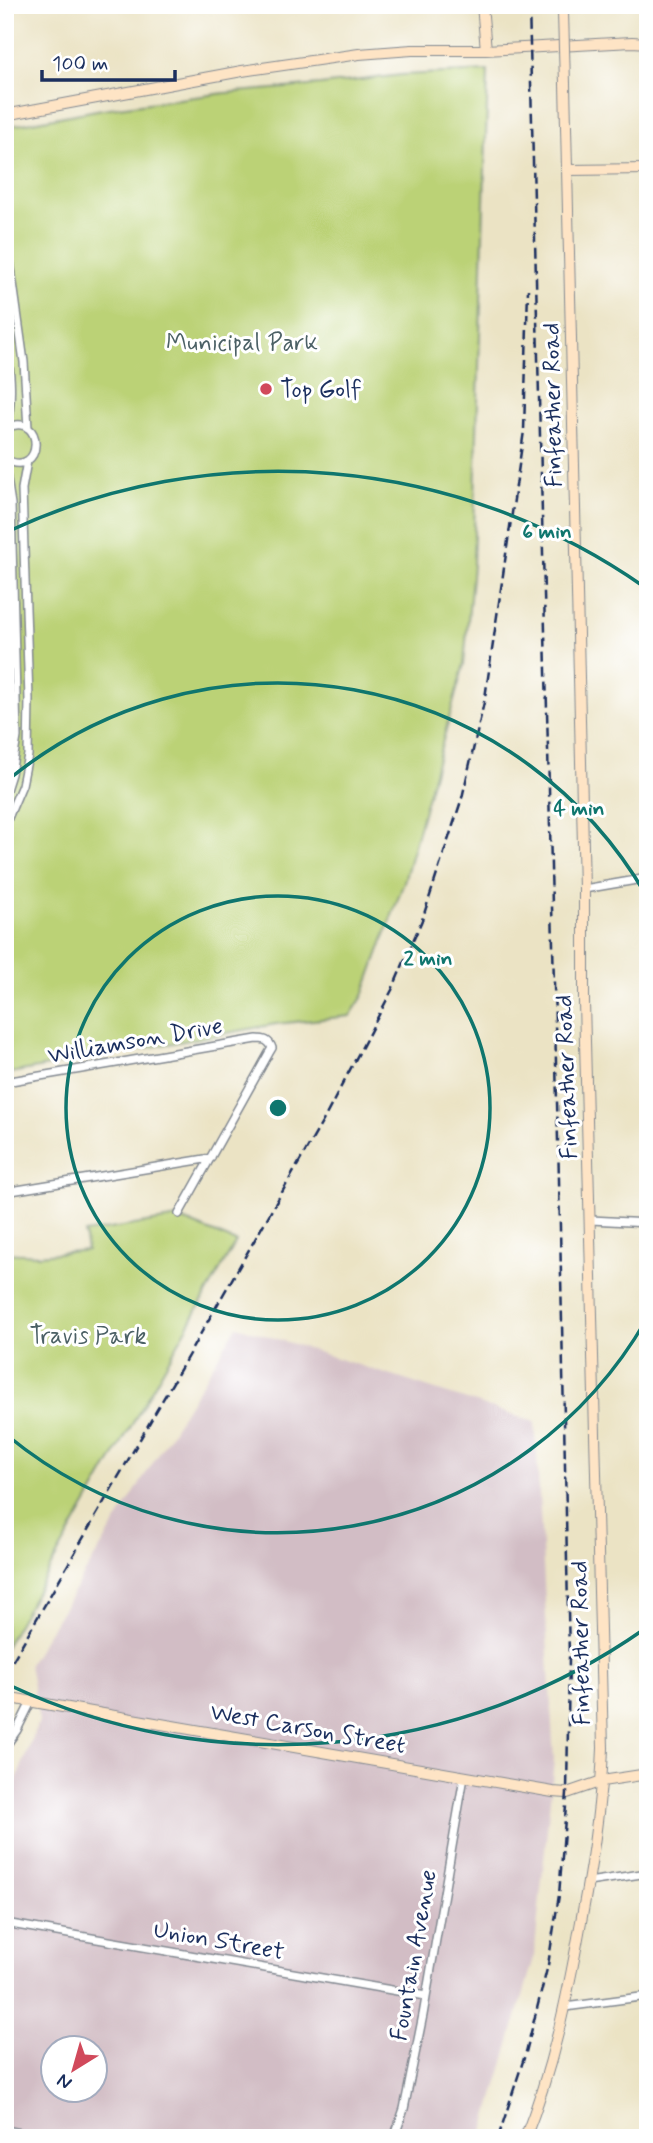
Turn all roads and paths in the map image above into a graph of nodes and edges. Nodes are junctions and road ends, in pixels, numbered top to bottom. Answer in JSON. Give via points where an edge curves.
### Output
{"nodes":[{"id":1,"x":482,"y":5,"type":"edge"},
{"id":2,"x":563,"y":9,"type":"edge"},
{"id":3,"x":648,"y":43,"type":"edge"},
{"id":4,"x":486,"y":50,"type":"junction"},
{"id":5,"x":5,"y":115,"type":"edge"},
{"id":6,"x":648,"y":169,"type":"edge"},
{"id":7,"x":567,"y":170,"type":"junction"},
{"id":8,"x":5,"y":225,"type":"edge"},
{"id":9,"x":5,"y":338,"type":"edge"},
{"id":10,"x":6,"y":428,"type":"edge"},
{"id":11,"x":28,"y":428,"type":"junction"},
{"id":12,"x":5,"y":459,"type":"edge"},
{"id":13,"x":26,"y":461,"type":"junction"},
{"id":14,"x":5,"y":466,"type":"edge"},
{"id":15,"x":5,"y":793,"type":"edge"},
{"id":16,"x":5,"y":825,"type":"edge"},
{"id":17,"x":648,"y":878,"type":"edge"},
{"id":18,"x":584,"y":889,"type":"junction"},
{"id":19,"x":5,"y":1082,"type":"edge"},
{"id":20,"x":211,"y":1158,"type":"junction"},
{"id":21,"x":5,"y":1192,"type":"edge"},
{"id":22,"x":179,"y":1214,"type":"dead end"},
{"id":23,"x":591,"y":1220,"type":"junction"},
{"id":24,"x":648,"y":1223,"type":"edge"},
{"id":25,"x":5,"y":1697,"type":"edge"},
{"id":26,"x":32,"y":1700,"type":"junction"},
{"id":27,"x":5,"y":1747,"type":"edge"},
{"id":28,"x":648,"y":1774,"type":"edge"},
{"id":29,"x":464,"y":1777,"type":"junction"},
{"id":30,"x":602,"y":1782,"type":"junction"},
{"id":31,"x":648,"y":1873,"type":"edge"},
{"id":32,"x":588,"y":1882,"type":"junction"},
{"id":33,"x":5,"y":1923,"type":"edge"},
{"id":34,"x":426,"y":1996,"type":"junction"},
{"id":35,"x":648,"y":1996,"type":"edge"},
{"id":36,"x":565,"y":2007,"type":"junction"},
{"id":37,"x":5,"y":2130,"type":"edge"},
{"id":38,"x":47,"y":2138,"type":"edge"},
{"id":39,"x":394,"y":2138,"type":"edge"},
{"id":40,"x":525,"y":2138,"type":"edge"}],
"edges":[{"from":1,"to":4,"type":"street"},
{"from":2,"to":7,"type":"street","name":"Finfeather Road","bridge":true},
{"from":3,"to":4,"type":"street"},
{"from":4,"to":5,"type":"street","via":[[359,54]]},
{"from":6,"to":7,"type":"street"},
{"from":7,"to":18,"type":"street","name":"Finfeather Road"},
{"from":8,"to":11,"type":"street"},
{"from":9,"to":10,"type":"street","via":[[12,383]]},
{"from":10,"to":11,"type":"street","via":[[17,424]]},
{"from":11,"to":13,"type":"street","via":[[37,445]]},
{"from":12,"to":13,"type":"street"},
{"from":13,"to":16,"type":"street","via":[[22,489],[28,755],[22,785]]},
{"from":14,"to":15,"type":"street","via":[[11,504],[17,737]]},
{"from":17,"to":18,"type":"street"},
{"from":18,"to":23,"type":"street","name":"Finfeather Road"},
{"from":19,"to":20,"type":"street","name":"Williamson Drive","via":[[264,1039],[271,1044],[270,1054]]},
{"from":20,"to":21,"type":"street"},
{"from":20,"to":22,"type":"street"},
{"from":23,"to":24,"type":"street"},
{"from":23,"to":30,"type":"street","name":"Finfeather Road"},
{"from":25,"to":26,"type":"street","name":"West Carson Street"},
{"from":26,"to":27,"type":"street"},
{"from":26,"to":29,"type":"street","name":"West Carson Street"},
{"from":28,"to":30,"type":"street","name":"West Carson Street"},
{"from":29,"to":30,"type":"street","name":"West Carson Street","via":[[567,1793]]},
{"from":29,"to":34,"type":"street","name":"Fountain Avenue"},
{"from":30,"to":32,"type":"street","name":"Finfeather Road"},
{"from":31,"to":32,"type":"street"},
{"from":32,"to":36,"type":"street","name":"Finfeather Road"},
{"from":33,"to":34,"type":"street","name":"Union Street"},
{"from":34,"to":39,"type":"street","name":"Fountain Avenue"},
{"from":35,"to":36,"type":"street"},
{"from":36,"to":40,"type":"street","name":"Finfeather Road"},
{"from":37,"to":38,"type":"street"}]}
